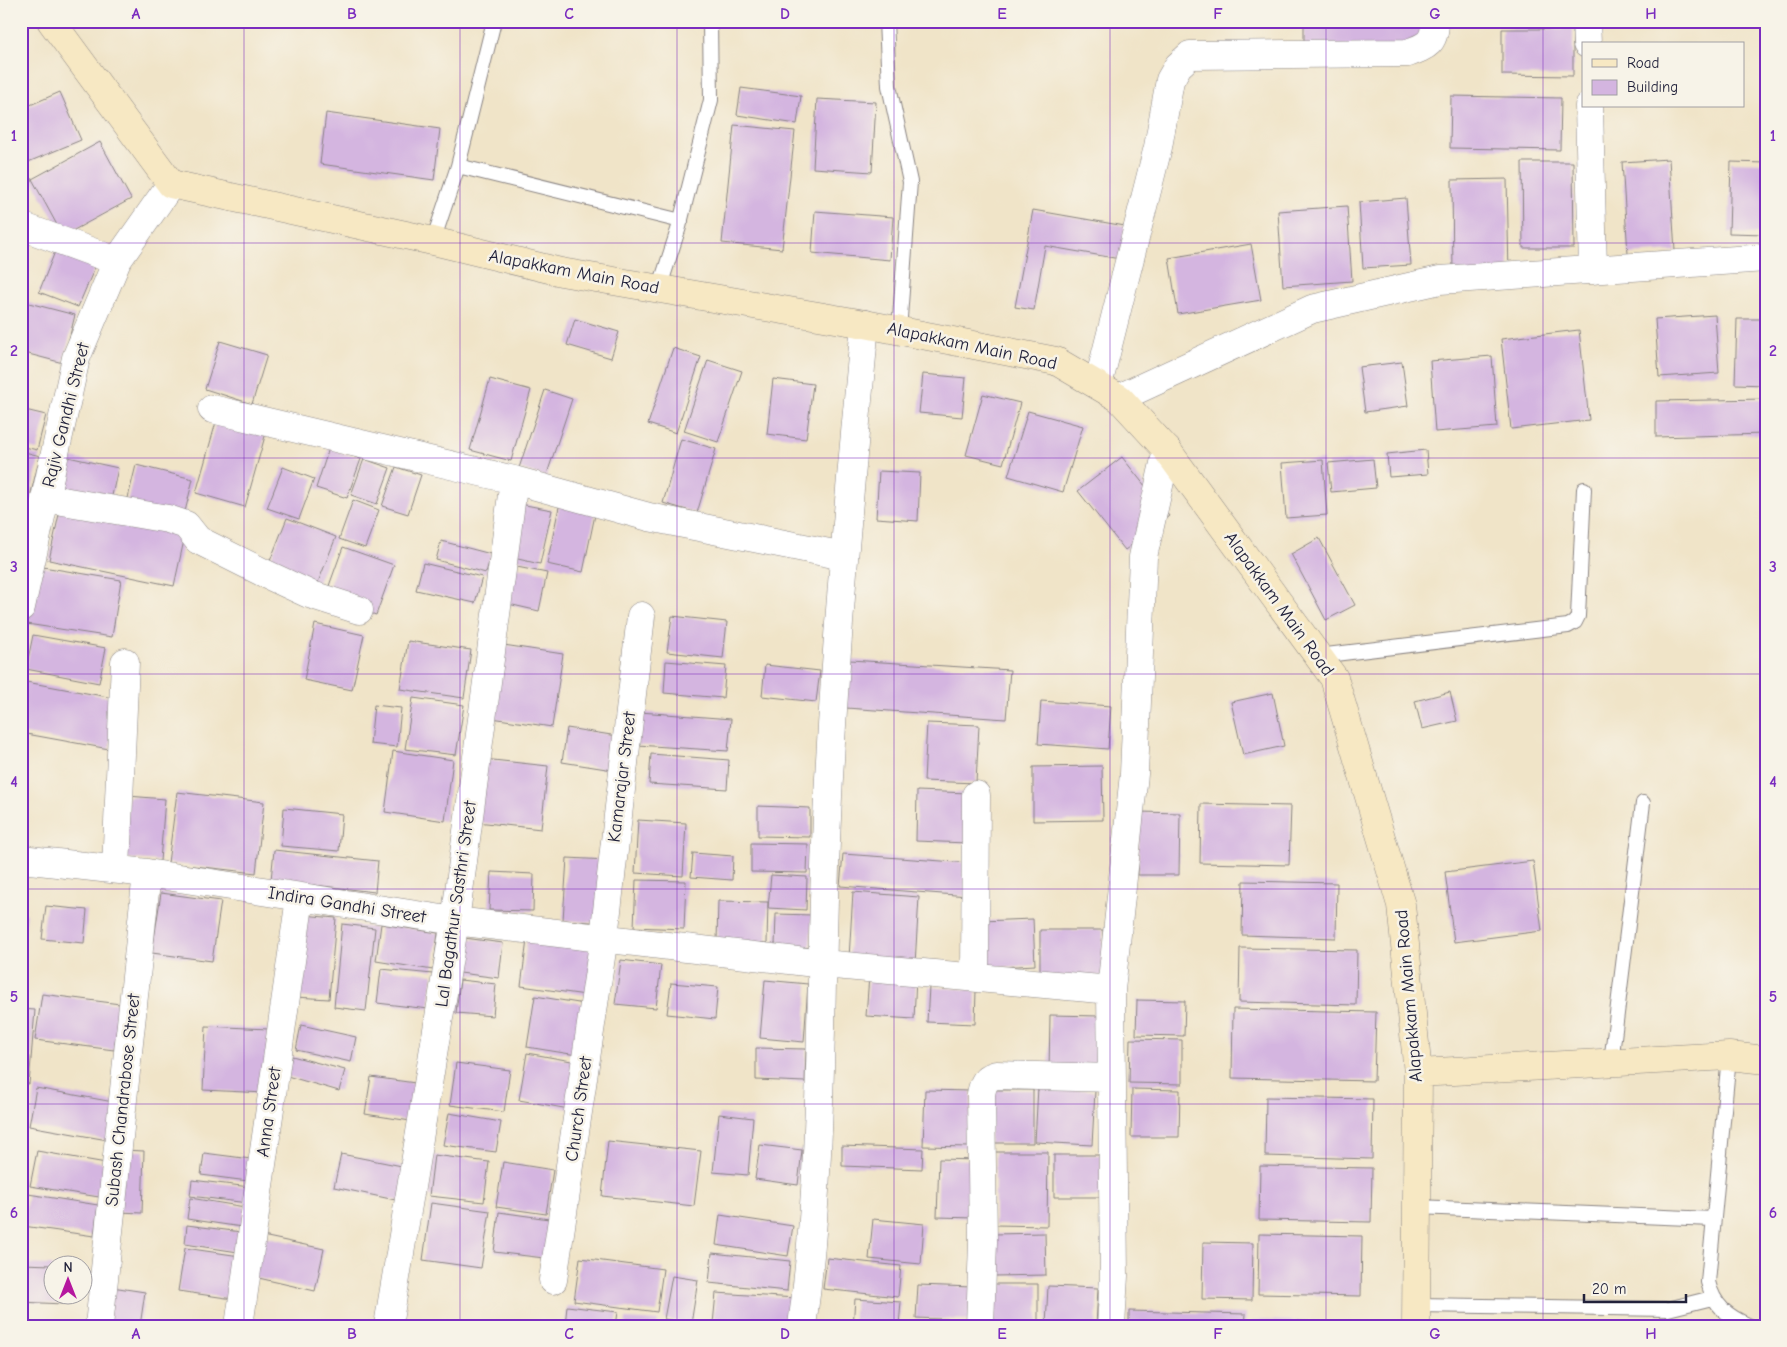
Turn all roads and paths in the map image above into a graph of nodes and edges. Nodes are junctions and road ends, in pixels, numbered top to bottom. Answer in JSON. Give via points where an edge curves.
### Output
{"nodes":[{"id":1,"x":51,"y":21,"type":"edge"},
{"id":2,"x":494,"y":21,"type":"edge"},
{"id":3,"x":710,"y":21,"type":"edge"},
{"id":4,"x":886,"y":21,"type":"edge"},
{"id":5,"x":1435,"y":21,"type":"edge"},
{"id":6,"x":1586,"y":21,"type":"edge"},
{"id":7,"x":1587,"y":42,"type":"edge"},
{"id":8,"x":1589,"y":108,"type":"edge"},
{"id":9,"x":458,"y":166,"type":"junction"},
{"id":10,"x":171,"y":184,"type":"junction"},
{"id":11,"x":680,"y":220,"type":"junction"},
{"id":12,"x":21,"y":226,"type":"edge"},
{"id":13,"x":432,"y":241,"type":"junction"},
{"id":14,"x":1766,"y":258,"type":"edge"},
{"id":15,"x":117,"y":261,"type":"junction"},
{"id":16,"x":1593,"y":270,"type":"junction"},
{"id":17,"x":659,"y":289,"type":"junction"},
{"id":18,"x":865,"y":324,"type":"junction"},
{"id":19,"x":899,"y":331,"type":"junction"},
{"id":20,"x":1108,"y":391,"type":"junction"},
{"id":21,"x":212,"y":409,"type":"dead end"},
{"id":22,"x":1167,"y":450,"type":"junction"},
{"id":23,"x":514,"y":480,"type":"junction"},
{"id":24,"x":1584,"y":489,"type":"dead end"},
{"id":25,"x":45,"y":498,"type":"junction"},
{"id":26,"x":844,"y":556,"type":"junction"},
{"id":27,"x":21,"y":607,"type":"edge"},
{"id":28,"x":359,"y":610,"type":"dead end"},
{"id":29,"x":641,"y":616,"type":"dead end"},
{"id":30,"x":1318,"y":656,"type":"junction"},
{"id":31,"x":125,"y":662,"type":"dead end"},
{"id":32,"x":976,"y":795,"type":"dead end"},
{"id":33,"x":1643,"y":802,"type":"dead end"},
{"id":34,"x":21,"y":859,"type":"edge"},
{"id":35,"x":116,"y":870,"type":"junction"},
{"id":36,"x":147,"y":873,"type":"junction"},
{"id":37,"x":300,"y":898,"type":"junction"},
{"id":38,"x":455,"y":921,"type":"junction"},
{"id":39,"x":604,"y":937,"type":"junction"},
{"id":40,"x":823,"y":964,"type":"junction"},
{"id":41,"x":975,"y":977,"type":"junction"},
{"id":42,"x":1111,"y":990,"type":"junction"},
{"id":43,"x":1729,"y":1056,"type":"junction"},
{"id":44,"x":1766,"y":1060,"type":"edge"},
{"id":45,"x":1611,"y":1062,"type":"junction"},
{"id":46,"x":1418,"y":1072,"type":"junction"},
{"id":47,"x":1112,"y":1078,"type":"junction"},
{"id":48,"x":1417,"y":1207,"type":"junction"},
{"id":49,"x":1713,"y":1219,"type":"junction"},
{"id":50,"x":553,"y":1280,"type":"dead end"},
{"id":51,"x":1712,"y":1298,"type":"junction"},
{"id":52,"x":1416,"y":1315,"type":"edge"},
{"id":53,"x":99,"y":1326,"type":"edge"},
{"id":54,"x":239,"y":1326,"type":"edge"},
{"id":55,"x":388,"y":1326,"type":"edge"},
{"id":56,"x":802,"y":1326,"type":"edge"},
{"id":57,"x":980,"y":1326,"type":"edge"},
{"id":58,"x":1111,"y":1326,"type":"edge"},
{"id":59,"x":1750,"y":1326,"type":"edge"}],
"edges":[{"from":1,"to":10,"type":"main road"},
{"from":2,"to":9,"type":"lane"},
{"from":3,"to":11,"type":"lane","via":[[711,100]]},
{"from":4,"to":19,"type":"lane","via":[[889,86],[910,182]]},
{"from":5,"to":20,"type":"street","via":[[1435,33],[1426,46],[1408,53],[1190,55],[1178,66],[1170,80]]},
{"from":6,"to":7,"type":"street"},
{"from":8,"to":16,"type":"street"},
{"from":9,"to":11,"type":"lane"},
{"from":9,"to":13,"type":"lane"},
{"from":10,"to":13,"type":"main road","name":"Alapakkam Main Road"},
{"from":10,"to":15,"type":"street","name":"Rajiv Gandhi Street"},
{"from":11,"to":17,"type":"lane"},
{"from":12,"to":15,"type":"street"},
{"from":13,"to":17,"type":"main road","name":"Alapakkam Main Road","via":[[561,272]]},
{"from":14,"to":16,"type":"street"},
{"from":15,"to":25,"type":"street","name":"Rajiv Gandhi Street","via":[[76,358]]},
{"from":16,"to":20,"type":"street","via":[[1440,280],[1312,309]]},
{"from":17,"to":18,"type":"main road","name":"Alapakkam Main Road"},
{"from":18,"to":19,"type":"main road","name":"Alapakkam Main Road"},
{"from":18,"to":26,"type":"street"},
{"from":19,"to":20,"type":"main road","name":"Alapakkam Main Road","via":[[1056,361]]},
{"from":20,"to":22,"type":"main road","name":"Alapakkam Main Road"},
{"from":21,"to":23,"type":"street"},
{"from":22,"to":30,"type":"main road","name":"Alapakkam Main Road"},
{"from":22,"to":42,"type":"street","via":[[1143,558],[1134,774]]},
{"from":23,"to":26,"type":"street","via":[[649,517]]},
{"from":23,"to":38,"type":"street","name":"Lal Bagathur Sasthri Street"},
{"from":24,"to":30,"type":"lane","via":[[1578,616],[1575,622],[1568,626]]},
{"from":25,"to":27,"type":"street","name":"Rajiv Gandhi Street"},
{"from":25,"to":28,"type":"street","via":[[186,525],[198,540],[268,575],[308,594]]},
{"from":26,"to":40,"type":"street","via":[[826,842]]},
{"from":29,"to":39,"type":"street","name":"Kamarajar Street"},
{"from":30,"to":46,"type":"main road","name":"Alapakkam Main Road","via":[[1334,678],[1401,905]]},
{"from":31,"to":35,"type":"street"},
{"from":32,"to":41,"type":"street"},
{"from":33,"to":45,"type":"lane"},
{"from":34,"to":35,"type":"street","name":"Indira Gandhi Street"},
{"from":35,"to":36,"type":"street","name":"Indira Gandhi Street"},
{"from":36,"to":37,"type":"street","name":"Indira Gandhi Street"},
{"from":36,"to":53,"type":"street","name":"Subash Chandrabose Street"},
{"from":37,"to":38,"type":"street","name":"Indira Gandhi Street"},
{"from":37,"to":54,"type":"street","name":"Anna Street"},
{"from":38,"to":39,"type":"street","name":"Indira Gandhi Street"},
{"from":38,"to":55,"type":"street","name":"Lal Bagathur Sasthri Street"},
{"from":39,"to":40,"type":"street","name":"Indira Gandhi Street"},
{"from":39,"to":50,"type":"street","name":"Church Street"},
{"from":40,"to":41,"type":"street","name":"Indira Gandhi Street"},
{"from":40,"to":56,"type":"street","via":[[812,1254]]},
{"from":41,"to":42,"type":"street","name":"Indira Gandhi Street"},
{"from":42,"to":47,"type":"street"},
{"from":43,"to":44,"type":"main road"},
{"from":43,"to":45,"type":"main road"},
{"from":43,"to":49,"type":"lane"},
{"from":45,"to":46,"type":"main road"},
{"from":46,"to":48,"type":"main road","name":"Alapakkam Main Road"},
{"from":47,"to":57,"type":"street","via":[[996,1075],[984,1083],[981,1094],[983,1242]]},
{"from":47,"to":58,"type":"street","via":[[1114,1276]]},
{"from":48,"to":49,"type":"lane"},
{"from":48,"to":52,"type":"main road","name":"Alapakkam Main Road"},
{"from":49,"to":51,"type":"lane","via":[[1708,1282]]},
{"from":51,"to":52,"type":"lane","via":[[1668,1309]]},
{"from":51,"to":59,"type":"lane","via":[[1720,1308]]}]}
